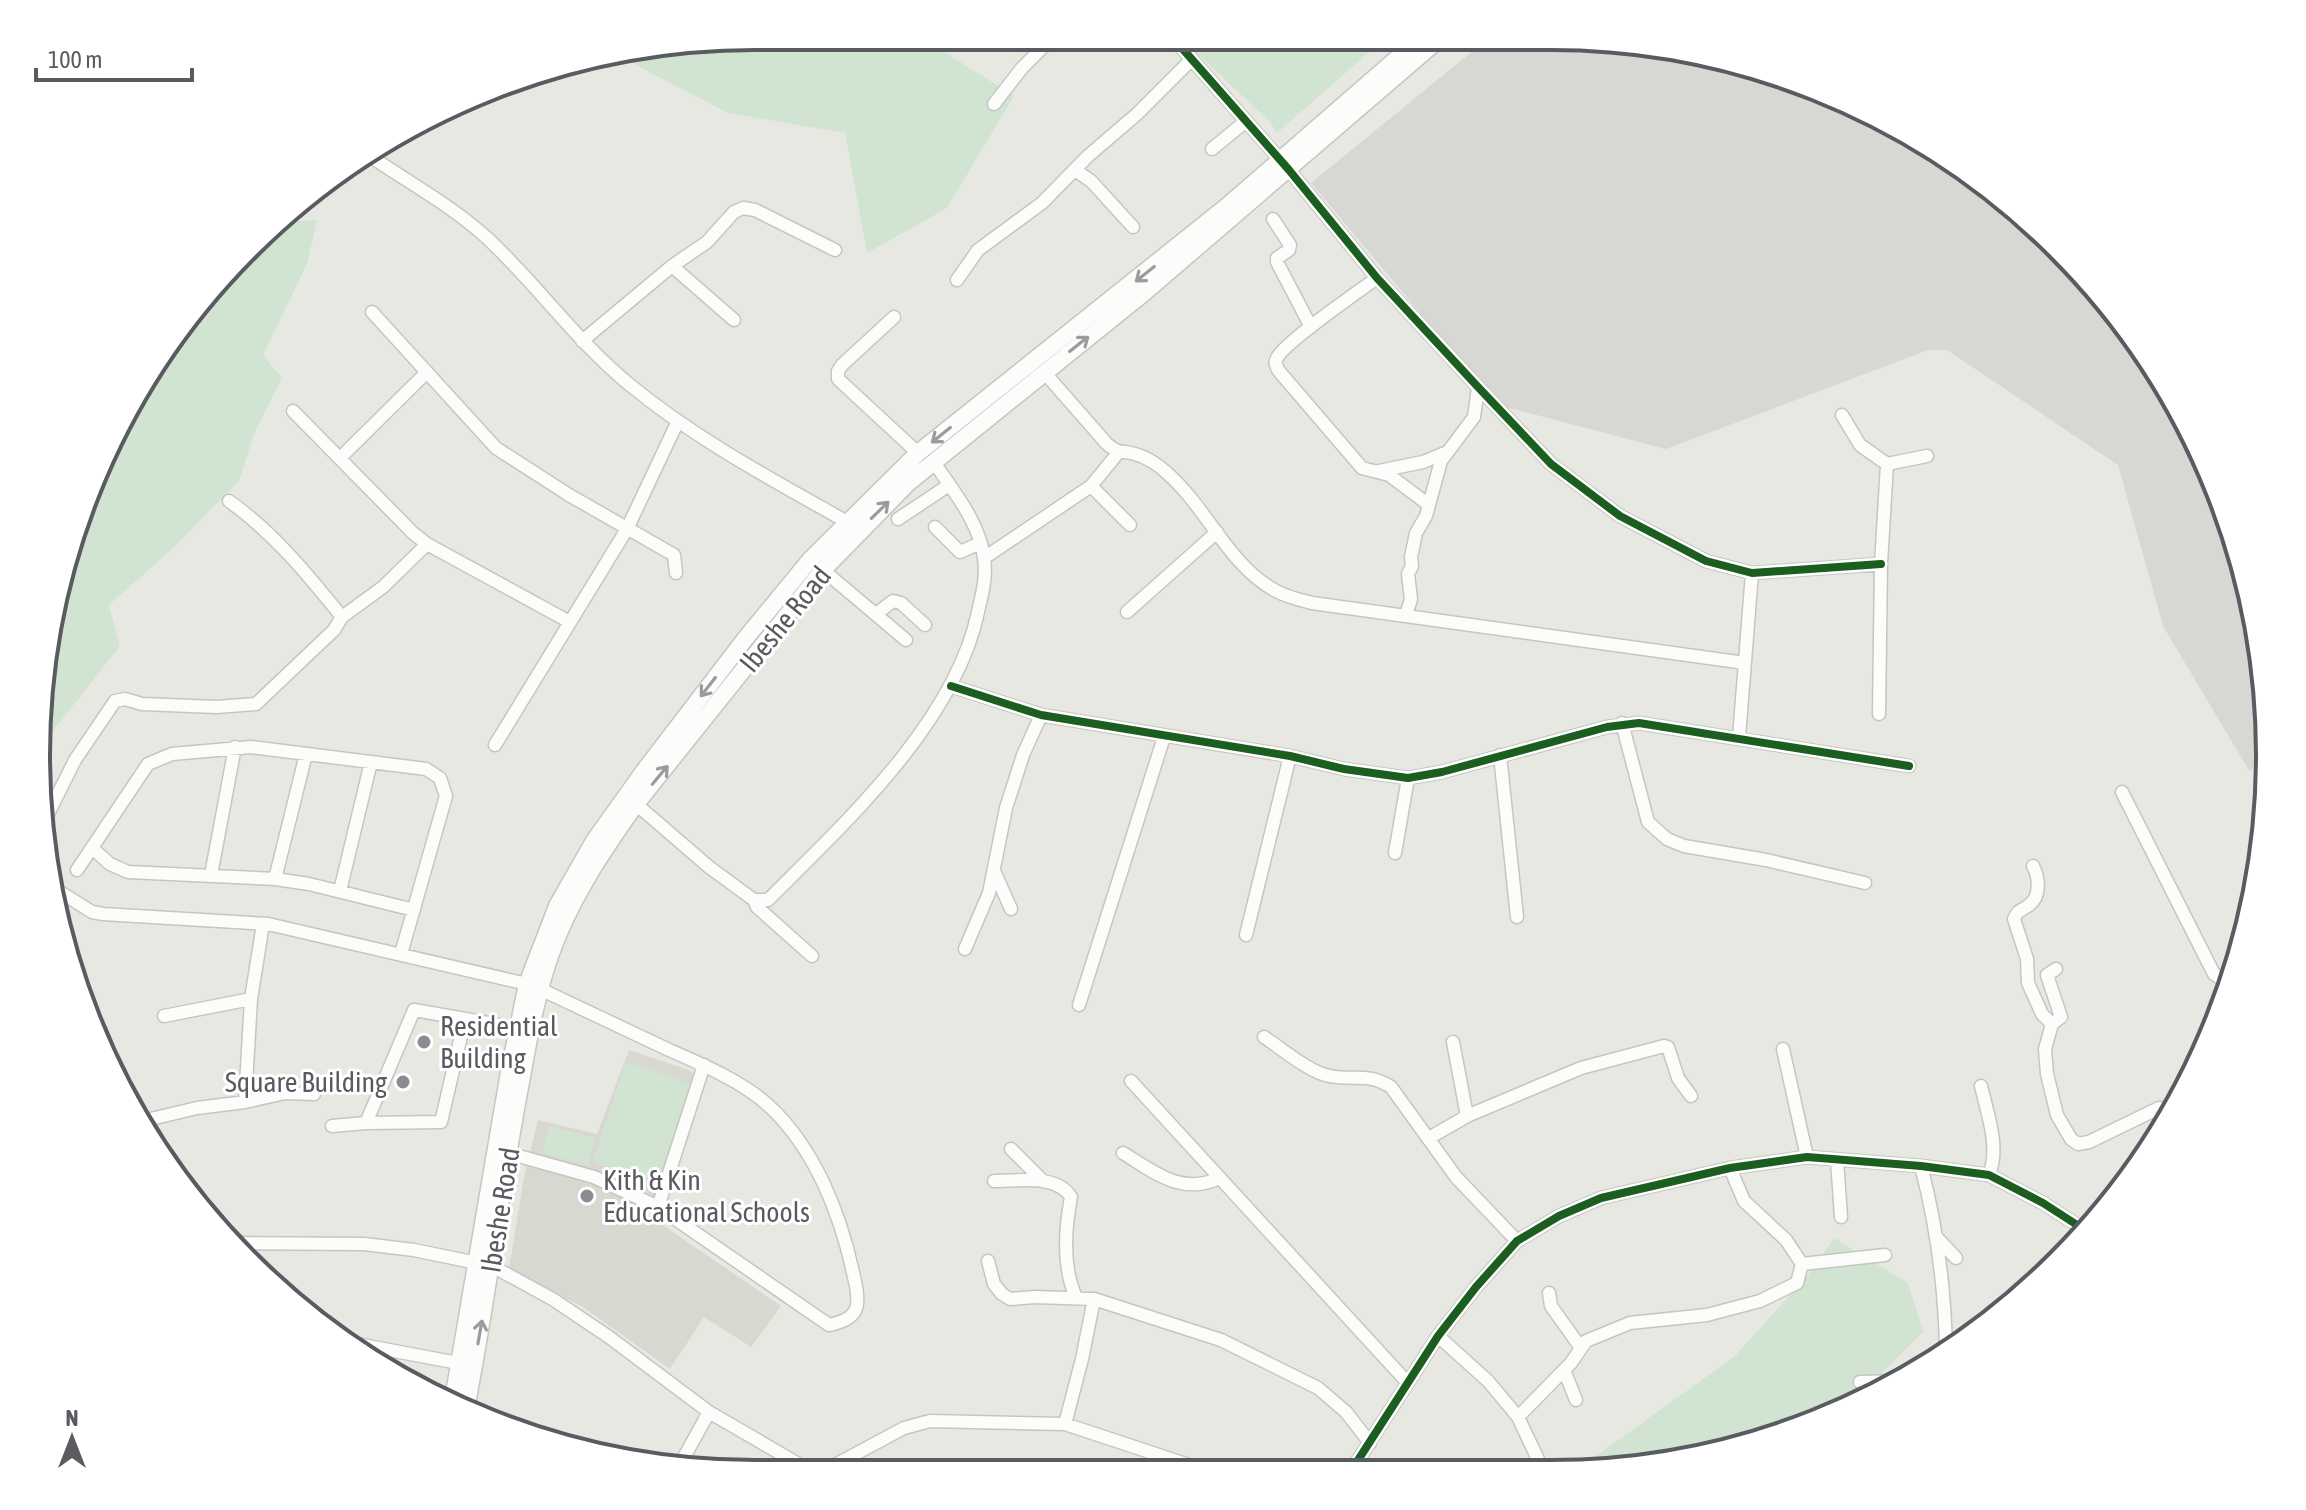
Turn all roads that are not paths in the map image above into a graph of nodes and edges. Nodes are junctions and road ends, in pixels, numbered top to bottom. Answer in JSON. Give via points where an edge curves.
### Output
{"nodes":[{"id":1,"x":1040,"y":50,"type":"edge"},
{"id":2,"x":1184,"y":50,"type":"edge"},
{"id":3,"x":1407,"y":50,"type":"edge"},
{"id":4,"x":1426,"y":50,"type":"edge"},
{"id":5,"x":1192,"y":59,"type":"junction"},
{"id":6,"x":994,"y":104,"type":"dead end"},
{"id":7,"x":1246,"y":121,"type":"junction"},
{"id":8,"x":1212,"y":149,"type":"dead end"},
{"id":9,"x":377,"y":160,"type":"edge"},
{"id":10,"x":1285,"y":165,"type":"junction"},
{"id":11,"x":1075,"y":170,"type":"junction"},
{"id":12,"x":1273,"y":219,"type":"dead end"},
{"id":13,"x":1133,"y":227,"type":"dead end"},
{"id":14,"x":835,"y":250,"type":"dead end"},
{"id":15,"x":672,"y":266,"type":"junction"},
{"id":16,"x":1377,"y":278,"type":"junction"},
{"id":17,"x":957,"y":280,"type":"dead end"},
{"id":18,"x":372,"y":312,"type":"dead end"},
{"id":19,"x":894,"y":317,"type":"dead end"},
{"id":20,"x":734,"y":320,"type":"dead end"},
{"id":21,"x":1311,"y":327,"type":"junction"},
{"id":22,"x":582,"y":341,"type":"junction"},
{"id":23,"x":427,"y":372,"type":"junction"},
{"id":24,"x":1044,"y":372,"type":"junction"},
{"id":25,"x":1478,"y":387,"type":"junction"},
{"id":26,"x":293,"y":411,"type":"dead end"},
{"id":27,"x":1842,"y":415,"type":"dead end"},
{"id":28,"x":678,"y":421,"type":"junction"},
{"id":29,"x":1447,"y":452,"type":"junction"},
{"id":30,"x":1118,"y":453,"type":"junction"},
{"id":31,"x":1927,"y":456,"type":"dead end"},
{"id":32,"x":926,"y":457,"type":"junction"},
{"id":33,"x":340,"y":458,"type":"junction"},
{"id":34,"x":1887,"y":464,"type":"junction"},
{"id":35,"x":1375,"y":471,"type":"junction"},
{"id":36,"x":949,"y":485,"type":"junction"},
{"id":37,"x":1091,"y":486,"type":"junction"},
{"id":38,"x":229,"y":501,"type":"dead end"},
{"id":39,"x":1429,"y":505,"type":"junction"},
{"id":40,"x":898,"y":519,"type":"dead end"},
{"id":41,"x":1130,"y":525,"type":"dead end"},
{"id":42,"x":852,"y":527,"type":"junction"},
{"id":43,"x":935,"y":527,"type":"dead end"},
{"id":44,"x":627,"y":529,"type":"junction"},
{"id":45,"x":1217,"y":532,"type":"junction"},
{"id":46,"x":980,"y":543,"type":"junction"},
{"id":47,"x":427,"y":544,"type":"junction"},
{"id":48,"x":984,"y":558,"type":"junction"},
{"id":49,"x":1881,"y":564,"type":"junction"},
{"id":50,"x":823,"y":570,"type":"junction"},
{"id":51,"x":676,"y":573,"type":"dead end"},
{"id":52,"x":1752,"y":573,"type":"junction"},
{"id":53,"x":1127,"y":612,"type":"dead end"},
{"id":54,"x":876,"y":614,"type":"junction"},
{"id":55,"x":1406,"y":615,"type":"junction"},
{"id":56,"x":342,"y":617,"type":"junction"},
{"id":57,"x":568,"y":621,"type":"junction"},
{"id":58,"x":925,"y":625,"type":"dead end"},
{"id":59,"x":906,"y":640,"type":"dead end"},
{"id":60,"x":1745,"y":663,"type":"junction"},
{"id":61,"x":951,"y":686,"type":"junction"},
{"id":62,"x":1879,"y":714,"type":"dead end"},
{"id":63,"x":1041,"y":715,"type":"junction"},
{"id":64,"x":1622,"y":723,"type":"junction"},
{"id":65,"x":1164,"y":737,"type":"junction"},
{"id":66,"x":1739,"y":737,"type":"junction"},
{"id":67,"x":495,"y":745,"type":"dead end"},
{"id":68,"x":235,"y":747,"type":"junction"},
{"id":69,"x":306,"y":754,"type":"junction"},
{"id":70,"x":1500,"y":755,"type":"junction"},
{"id":71,"x":1290,"y":756,"type":"junction"},
{"id":72,"x":371,"y":762,"type":"junction"},
{"id":73,"x":1909,"y":766,"type":"dead end"},
{"id":74,"x":1408,"y":778,"type":"junction"},
{"id":75,"x":2122,"y":792,"type":"dead end"},
{"id":76,"x":636,"y":804,"type":"junction"},
{"id":77,"x":52,"y":805,"type":"edge"},
{"id":78,"x":92,"y":848,"type":"junction"},
{"id":79,"x":1395,"y":853,"type":"dead end"},
{"id":80,"x":2033,"y":866,"type":"dead end"},
{"id":81,"x":77,"y":870,"type":"dead end"},
{"id":82,"x":994,"y":870,"type":"junction"},
{"id":83,"x":211,"y":875,"type":"junction"},
{"id":84,"x":275,"y":879,"type":"junction"},
{"id":85,"x":1865,"y":883,"type":"dead end"},
{"id":86,"x":340,"y":891,"type":"junction"},
{"id":87,"x":64,"y":895,"type":"edge"},
{"id":88,"x":754,"y":900,"type":"junction"},
{"id":89,"x":1011,"y":909,"type":"dead end"},
{"id":90,"x":414,"y":910,"type":"junction"},
{"id":91,"x":1517,"y":917,"type":"dead end"},
{"id":92,"x":263,"y":924,"type":"junction"},
{"id":93,"x":1246,"y":935,"type":"dead end"},
{"id":94,"x":965,"y":949,"type":"dead end"},
{"id":95,"x":401,"y":954,"type":"junction"},
{"id":96,"x":812,"y":956,"type":"dead end"},
{"id":97,"x":2056,"y":969,"type":"dead end"},
{"id":98,"x":2221,"y":977,"type":"edge"},
{"id":99,"x":534,"y":986,"type":"junction"},
{"id":100,"x":251,"y":999,"type":"junction"},
{"id":101,"x":1079,"y":1005,"type":"dead end"},
{"id":102,"x":164,"y":1016,"type":"dead end"},
{"id":103,"x":465,"y":1019,"type":"junction"},
{"id":104,"x":2052,"y":1024,"type":"junction"},
{"id":105,"x":517,"y":1028,"type":"junction"},
{"id":106,"x":1264,"y":1037,"type":"dead end"},
{"id":107,"x":1453,"y":1042,"type":"dead end"},
{"id":108,"x":1783,"y":1049,"type":"dead end"},
{"id":109,"x":704,"y":1065,"type":"junction"},
{"id":110,"x":1131,"y":1081,"type":"dead end"},
{"id":111,"x":1981,"y":1086,"type":"dead end"},
{"id":112,"x":314,"y":1094,"type":"dead end"},
{"id":113,"x":1691,"y":1096,"type":"dead end"},
{"id":114,"x":245,"y":1102,"type":"junction"},
{"id":115,"x":2162,"y":1108,"type":"edge"},
{"id":116,"x":1467,"y":1116,"type":"junction"},
{"id":117,"x":151,"y":1119,"type":"edge"},
{"id":118,"x":366,"y":1123,"type":"junction"},
{"id":119,"x":332,"y":1126,"type":"dead end"},
{"id":120,"x":1429,"y":1138,"type":"junction"},
{"id":121,"x":1011,"y":1149,"type":"dead end"},
{"id":122,"x":508,"y":1153,"type":"junction"},
{"id":123,"x":1123,"y":1153,"type":"dead end"},
{"id":124,"x":1807,"y":1157,"type":"junction"},
{"id":125,"x":1837,"y":1160,"type":"junction"},
{"id":126,"x":1921,"y":1166,"type":"junction"},
{"id":127,"x":1730,"y":1168,"type":"junction"},
{"id":128,"x":1989,"y":1175,"type":"junction"},
{"id":129,"x":1219,"y":1178,"type":"junction"},
{"id":130,"x":994,"y":1181,"type":"dead end"},
{"id":131,"x":1043,"y":1181,"type":"junction"},
{"id":132,"x":658,"y":1207,"type":"junction"},
{"id":133,"x":1841,"y":1217,"type":"dead end"},
{"id":134,"x":2076,"y":1226,"type":"edge"},
{"id":135,"x":1937,"y":1238,"type":"junction"},
{"id":136,"x":1517,"y":1241,"type":"junction"},
{"id":137,"x":246,"y":1243,"type":"edge"},
{"id":138,"x":1885,"y":1255,"type":"dead end"},
{"id":139,"x":1956,"y":1258,"type":"dead end"},
{"id":140,"x":988,"y":1261,"type":"dead end"},
{"id":141,"x":1802,"y":1264,"type":"junction"},
{"id":142,"x":485,"y":1265,"type":"junction"},
{"id":143,"x":1549,"y":1293,"type":"dead end"},
{"id":144,"x":1076,"y":1297,"type":"junction"},
{"id":145,"x":1094,"y":1299,"type":"junction"},
{"id":146,"x":1438,"y":1336,"type":"junction"},
{"id":147,"x":1946,"y":1339,"type":"edge"},
{"id":148,"x":372,"y":1347,"type":"edge"},
{"id":149,"x":1581,"y":1348,"type":"junction"},
{"id":150,"x":458,"y":1363,"type":"junction"},
{"id":151,"x":1564,"y":1370,"type":"junction"},
{"id":152,"x":1407,"y":1382,"type":"junction"},
{"id":153,"x":1860,"y":1382,"type":"dead end"},
{"id":154,"x":1871,"y":1383,"type":"edge"},
{"id":155,"x":454,"y":1392,"type":"edge"},
{"id":156,"x":467,"y":1398,"type":"edge"},
{"id":157,"x":1576,"y":1400,"type":"dead end"},
{"id":158,"x":709,"y":1412,"type":"junction"},
{"id":159,"x":1518,"y":1417,"type":"junction"},
{"id":160,"x":1065,"y":1424,"type":"junction"},
{"id":161,"x":1370,"y":1443,"type":"junction"},
{"id":162,"x":685,"y":1456,"type":"edge"},
{"id":163,"x":792,"y":1460,"type":"edge"},
{"id":164,"x":844,"y":1460,"type":"edge"},
{"id":165,"x":1182,"y":1460,"type":"edge"},
{"id":166,"x":1358,"y":1460,"type":"edge"},
{"id":167,"x":1538,"y":1460,"type":"edge"}],
"edges":[{"from":1,"to":6,"type":"street"},
{"from":2,"to":5,"type":"street"},
{"from":3,"to":10,"type":"main road","name":"Ibeshe Road"},
{"from":4,"to":10,"type":"main road","name":"Ibeshe Road"},
{"from":5,"to":7,"type":"street"},
{"from":5,"to":11,"type":"street"},
{"from":7,"to":8,"type":"street"},
{"from":7,"to":10,"type":"street"},
{"from":9,"to":22,"type":"street","via":[[485,237]]},
{"from":10,"to":16,"type":"street"},
{"from":24,"to":10,"type":"main road","name":"Ibeshe Road","one_way":true,"via":[[1145,292]]},
{"from":10,"to":32,"type":"main road","name":"Ibeshe Road","one_way":true},
{"from":11,"to":13,"type":"street"},
{"from":11,"to":17,"type":"street","via":[[1042,203],[978,250]]},
{"from":12,"to":21,"type":"street","via":[[1290,245],[1277,262]]},
{"from":14,"to":15,"type":"street","via":[[743,208]]},
{"from":15,"to":20,"type":"street"},
{"from":15,"to":22,"type":"street"},
{"from":16,"to":21,"type":"street"},
{"from":16,"to":25,"type":"street"},
{"from":18,"to":23,"type":"street"},
{"from":19,"to":32,"type":"street","via":[[842,365],[838,379]]},
{"from":21,"to":35,"type":"street","via":[[1278,356],[1278,370],[1362,468]]},
{"from":22,"to":28,"type":"street"},
{"from":23,"to":33,"type":"street"},
{"from":23,"to":44,"type":"street","via":[[496,448]]},
{"from":24,"to":30,"type":"street"},
{"from":24,"to":32,"type":"main road","name":"Ibeshe Road"},
{"from":25,"to":29,"type":"street","via":[[1474,417]]},
{"from":25,"to":52,"type":"street","via":[[1551,464],[1620,516],[1706,561]]},
{"from":26,"to":33,"type":"street"},
{"from":27,"to":34,"type":"street","via":[[1860,445]]},
{"from":28,"to":42,"type":"street"},
{"from":28,"to":44,"type":"street"},
{"from":29,"to":35,"type":"street"},
{"from":29,"to":39,"type":"street"},
{"from":30,"to":37,"type":"street"},
{"from":30,"to":45,"type":"street","via":[[1134,453],[1165,471]]},
{"from":31,"to":34,"type":"street"},
{"from":32,"to":36,"type":"street"},
{"from":32,"to":42,"type":"main road","name":"Ibeshe Road"},
{"from":33,"to":47,"type":"street"},
{"from":34,"to":49,"type":"street"},
{"from":35,"to":39,"type":"street","via":[[1400,481]]},
{"from":36,"to":40,"type":"street"},
{"from":36,"to":46,"type":"street"},
{"from":37,"to":41,"type":"street"},
{"from":37,"to":48,"type":"street"},
{"from":38,"to":56,"type":"street","via":[[288,553]]},
{"from":39,"to":55,"type":"street","via":[[1416,533]]},
{"from":42,"to":50,"type":"main road","name":"Ibeshe Road"},
{"from":42,"to":99,"type":"main road","name":"Ibeshe Road","one_way":true,"via":[[810,560],[745,639],[594,841],[557,906]]},
{"from":43,"to":46,"type":"street","via":[[960,552]]},
{"from":44,"to":51,"type":"street","via":[[674,555]]},
{"from":44,"to":57,"type":"street"},
{"from":45,"to":53,"type":"street"},
{"from":45,"to":55,"type":"street","via":[[1255,578],[1278,593],[1312,603]]},
{"from":46,"to":48,"type":"street"},
{"from":47,"to":56,"type":"street"},
{"from":47,"to":57,"type":"street"},
{"from":48,"to":61,"type":"street","via":[[984,587],[972,641]]},
{"from":49,"to":52,"type":"street"},
{"from":49,"to":62,"type":"street"},
{"from":50,"to":54,"type":"street"},
{"from":76,"to":50,"type":"main road","name":"Ibeshe Road","one_way":true},
{"from":52,"to":60,"type":"street"},
{"from":54,"to":58,"type":"street","via":[[893,601]]},
{"from":54,"to":59,"type":"street"},
{"from":55,"to":60,"type":"street"},
{"from":56,"to":77,"type":"street","via":[[256,704],[115,701]]},
{"from":57,"to":67,"type":"street"},
{"from":60,"to":66,"type":"street"},
{"from":61,"to":63,"type":"street"},
{"from":61,"to":88,"type":"street","via":[[888,775],[835,835],[768,900]]},
{"from":63,"to":65,"type":"street"},
{"from":63,"to":82,"type":"street","via":[[1006,808]]},
{"from":64,"to":66,"type":"street"},
{"from":64,"to":70,"type":"street"},
{"from":64,"to":85,"type":"street","via":[[1648,822],[1667,839]]},
{"from":65,"to":71,"type":"street"},
{"from":65,"to":101,"type":"street"},
{"from":66,"to":73,"type":"street"},
{"from":68,"to":69,"type":"street"},
{"from":68,"to":78,"type":"street","via":[[172,754],[148,764]]},
{"from":68,"to":83,"type":"street"},
{"from":69,"to":72,"type":"street"},
{"from":69,"to":84,"type":"street"},
{"from":70,"to":74,"type":"street"},
{"from":70,"to":91,"type":"street"},
{"from":71,"to":74,"type":"street"},
{"from":71,"to":93,"type":"street"},
{"from":72,"to":86,"type":"street"},
{"from":72,"to":90,"type":"street","via":[[426,769],[440,778],[446,796]]},
{"from":74,"to":79,"type":"street"},
{"from":75,"to":98,"type":"street","via":[[2214,974]]},
{"from":76,"to":88,"type":"street"},
{"from":76,"to":99,"type":"main road","name":"Ibeshe Road","via":[[590,871]]},
{"from":78,"to":81,"type":"street"},
{"from":78,"to":83,"type":"street","via":[[128,872]]},
{"from":80,"to":104,"type":"street","via":[[2037,894],[2014,919],[2027,959],[2028,983]]},
{"from":82,"to":89,"type":"street"},
{"from":82,"to":94,"type":"street"},
{"from":83,"to":84,"type":"street"},
{"from":84,"to":86,"type":"street"},
{"from":86,"to":90,"type":"street"},
{"from":87,"to":92,"type":"street","via":[[92,912],[126,918]]},
{"from":88,"to":96,"type":"street"},
{"from":90,"to":95,"type":"street"},
{"from":92,"to":95,"type":"street"},
{"from":92,"to":100,"type":"street"},
{"from":95,"to":99,"type":"street"},
{"from":97,"to":104,"type":"street","via":[[2047,975],[2061,1017]]},
{"from":99,"to":105,"type":"main road","name":"Ibeshe Road"},
{"from":99,"to":109,"type":"street"},
{"from":99,"to":122,"type":"main road","name":"Ibeshe Road"},
{"from":100,"to":102,"type":"street"},
{"from":100,"to":114,"type":"street"},
{"from":103,"to":105,"type":"street"},
{"from":103,"to":118,"type":"street","via":[[414,1010]]},
{"from":103,"to":118,"type":"street","via":[[441,1122]]},
{"from":104,"to":115,"type":"street","via":[[2045,1049],[2047,1074],[2057,1115],[2071,1139],[2089,1142]]},
{"from":105,"to":142,"type":"main road","name":"Ibeshe Road"},
{"from":106,"to":120,"type":"street","via":[[1319,1073],[1379,1079]]},
{"from":107,"to":116,"type":"street"},
{"from":108,"to":124,"type":"street"},
{"from":109,"to":132,"type":"street"},
{"from":109,"to":132,"type":"street","via":[[767,1103],[809,1155],[841,1226],[855,1277],[856,1310],[849,1319],[829,1325]]},
{"from":110,"to":129,"type":"street"},
{"from":111,"to":128,"type":"street","via":[[1995,1150]]},
{"from":112,"to":114,"type":"street","via":[[285,1093]]},
{"from":113,"to":116,"type":"street","via":[[1664,1046],[1581,1068]]},
{"from":114,"to":117,"type":"street"},
{"from":116,"to":120,"type":"street"},
{"from":118,"to":119,"type":"street"},
{"from":120,"to":136,"type":"street","via":[[1456,1177]]},
{"from":121,"to":131,"type":"street"},
{"from":122,"to":132,"type":"street","via":[[594,1177]]},
{"from":122,"to":142,"type":"main road","name":"Ibeshe Road"},
{"from":123,"to":129,"type":"street","via":[[1171,1182],[1206,1184]]},
{"from":124,"to":125,"type":"street"},
{"from":124,"to":127,"type":"street"},
{"from":125,"to":126,"type":"street"},
{"from":125,"to":133,"type":"street"},
{"from":126,"to":128,"type":"street"},
{"from":126,"to":135,"type":"street"},
{"from":127,"to":136,"type":"street","via":[[1601,1198]]},
{"from":127,"to":141,"type":"street","via":[[1744,1201],[1786,1240]]},
{"from":128,"to":134,"type":"street"},
{"from":129,"to":152,"type":"street"},
{"from":130,"to":131,"type":"street"},
{"from":131,"to":144,"type":"street","via":[[1067,1190],[1071,1197],[1068,1265]]},
{"from":135,"to":139,"type":"street"},
{"from":135,"to":147,"type":"street"},
{"from":136,"to":146,"type":"street"},
{"from":137,"to":142,"type":"street","via":[[364,1244]]},
{"from":138,"to":141,"type":"street"},
{"from":140,"to":144,"type":"street","via":[[994,1284],[1010,1299]]},
{"from":141,"to":149,"type":"street","via":[[1797,1283],[1760,1301],[1707,1315],[1630,1323]]},
{"from":142,"to":150,"type":"main road","name":"Ibeshe Road"},
{"from":156,"to":142,"type":"main road","name":"Ibeshe Road","one_way":true},
{"from":142,"to":158,"type":"street","via":[[554,1300]]},
{"from":143,"to":149,"type":"street","via":[[1551,1306]]},
{"from":144,"to":145,"type":"street"},
{"from":145,"to":160,"type":"street"},
{"from":145,"to":161,"type":"street","via":[[1221,1340],[1318,1388]]},
{"from":146,"to":152,"type":"street"},
{"from":146,"to":159,"type":"street"},
{"from":148,"to":150,"type":"street"},
{"from":149,"to":151,"type":"street"},
{"from":150,"to":155,"type":"main road","name":"Ibeshe Road"},
{"from":151,"to":157,"type":"street"},
{"from":151,"to":159,"type":"street"},
{"from":152,"to":161,"type":"street"},
{"from":153,"to":154,"type":"street"},
{"from":158,"to":162,"type":"street"},
{"from":158,"to":163,"type":"street"},
{"from":159,"to":167,"type":"street"},
{"from":160,"to":164,"type":"street","via":[[930,1421],[904,1428]]},
{"from":160,"to":165,"type":"street"},
{"from":161,"to":166,"type":"street"}]}
